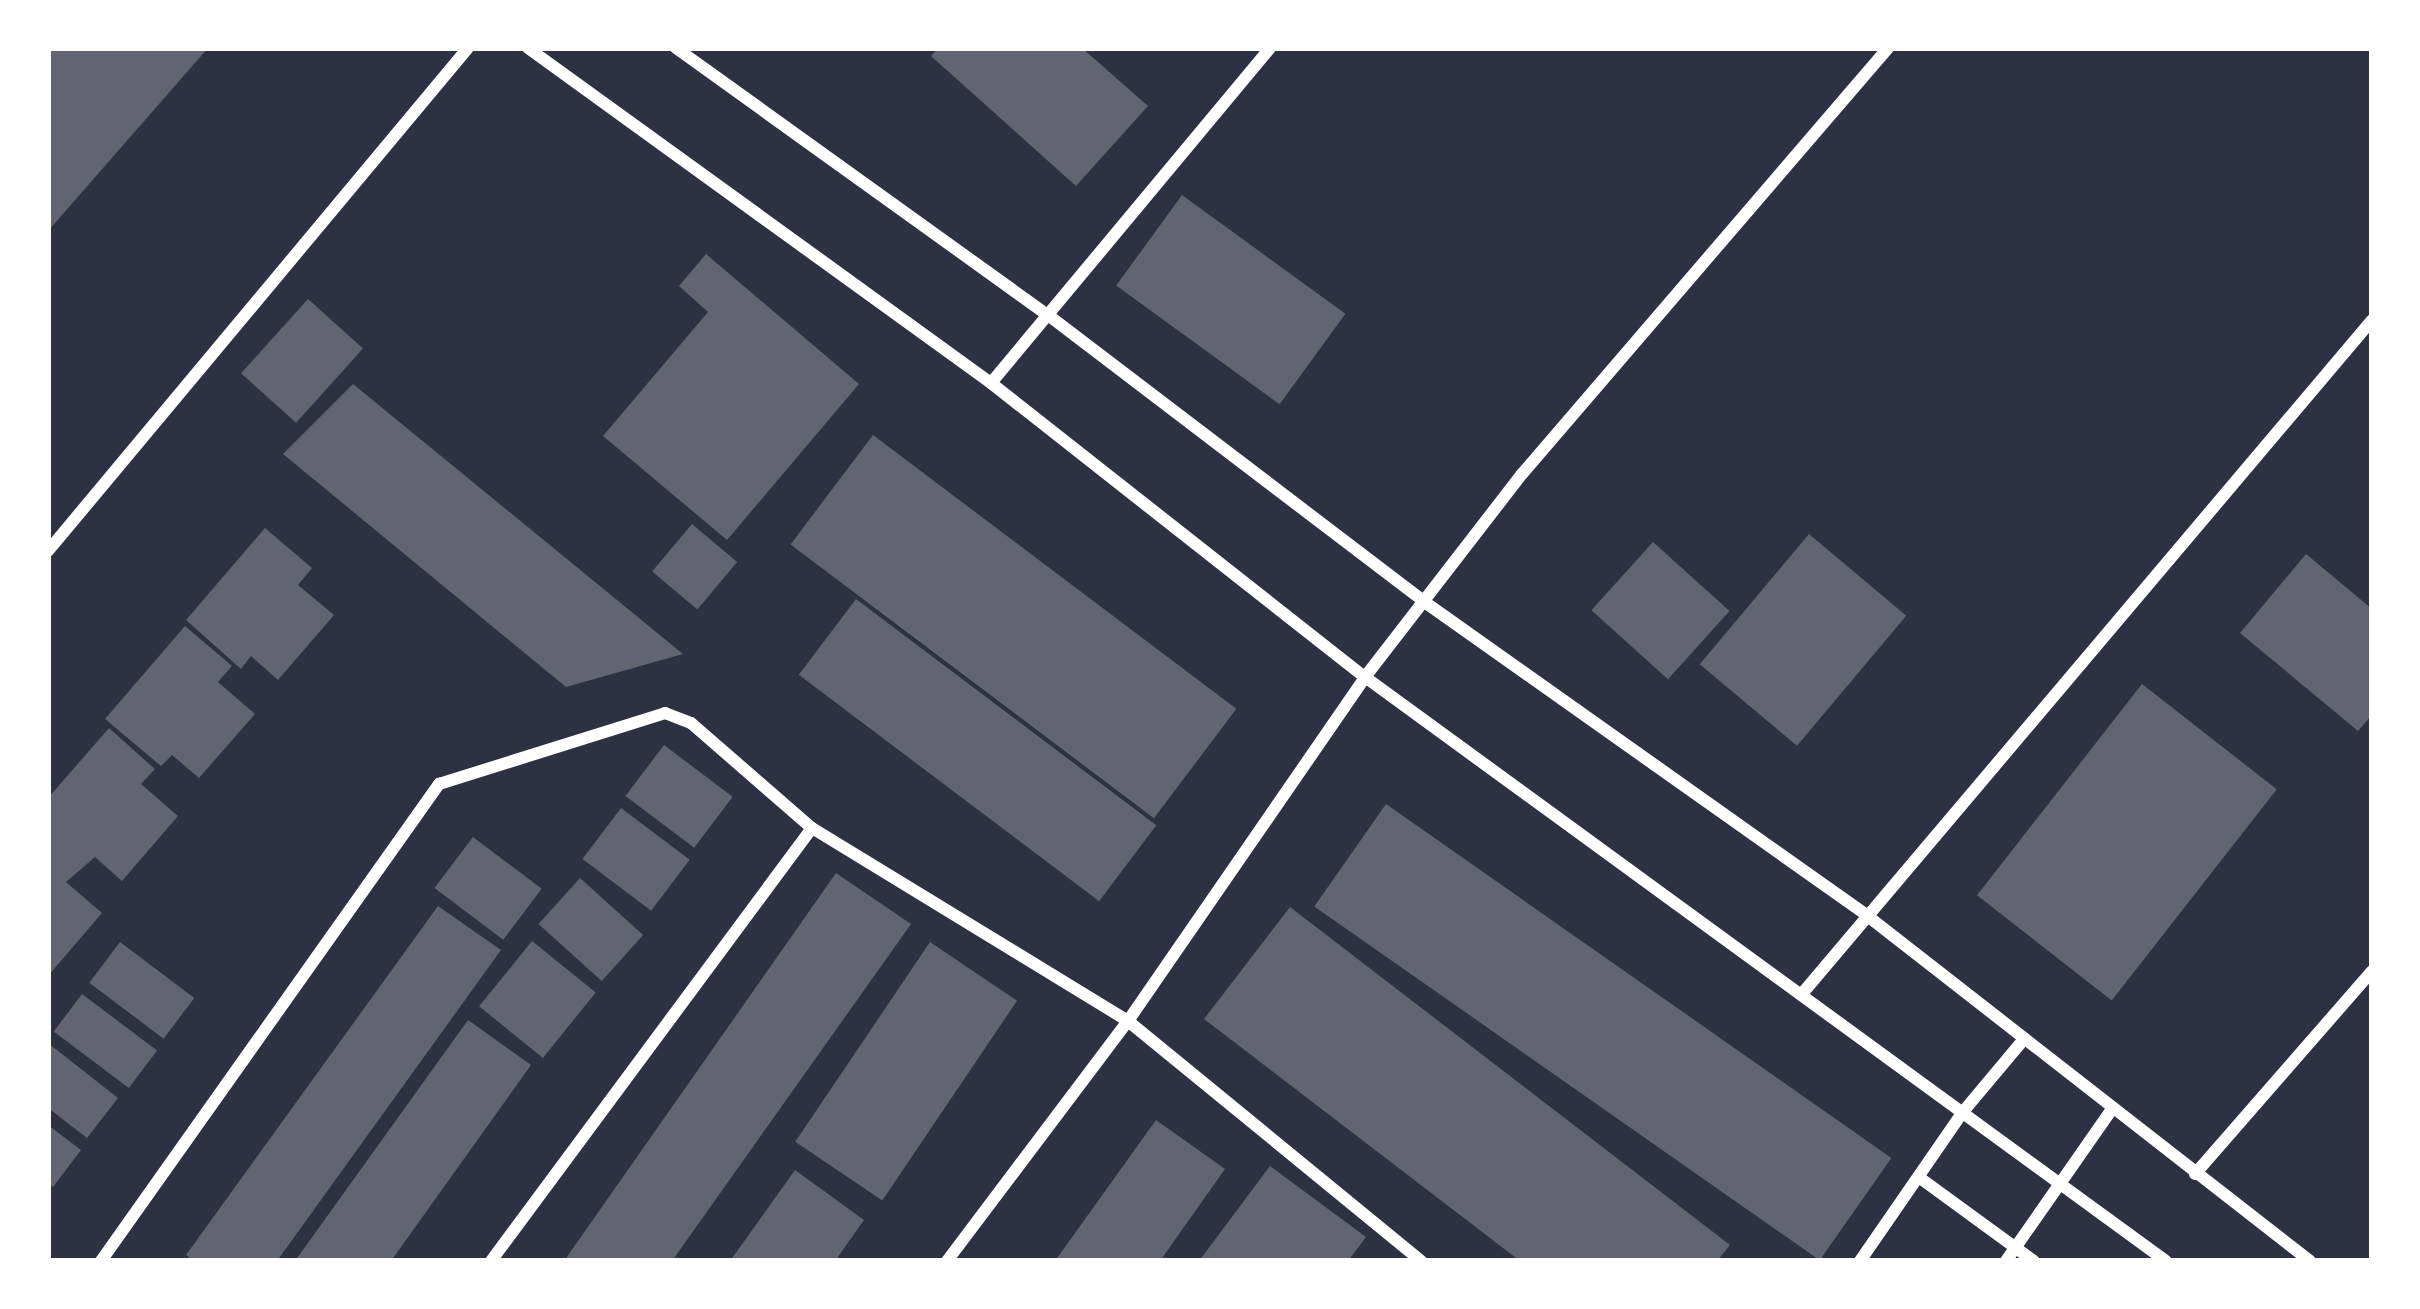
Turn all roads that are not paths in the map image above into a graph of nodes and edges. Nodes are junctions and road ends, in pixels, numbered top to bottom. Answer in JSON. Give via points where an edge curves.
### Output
{"nodes":[{"id":1,"x":468,"y":48,"type":"edge"},
{"id":2,"x":528,"y":48,"type":"edge"},
{"id":3,"x":676,"y":48,"type":"edge"},
{"id":4,"x":1270,"y":48,"type":"edge"},
{"id":5,"x":1888,"y":48,"type":"edge"},
{"id":6,"x":1048,"y":315,"type":"junction"},
{"id":7,"x":2372,"y":320,"type":"edge"},
{"id":8,"x":991,"y":383,"type":"junction"},
{"id":9,"x":48,"y":551,"type":"edge"},
{"id":10,"x":1426,"y":603,"type":"junction"},
{"id":11,"x":1366,"y":677,"type":"junction"},
{"id":12,"x":812,"y":828,"type":"junction"},
{"id":13,"x":1865,"y":914,"type":"junction"},
{"id":14,"x":2372,"y":971,"type":"edge"},
{"id":15,"x":1801,"y":995,"type":"junction"},
{"id":16,"x":1128,"y":1022,"type":"junction"},
{"id":17,"x":2024,"y":1040,"type":"junction"},
{"id":18,"x":2112,"y":1109,"type":"junction"},
{"id":19,"x":1962,"y":1113,"type":"junction"},
{"id":20,"x":2195,"y":1174,"type":"junction"},
{"id":21,"x":1919,"y":1178,"type":"junction"},
{"id":22,"x":2060,"y":1180,"type":"junction"},
{"id":23,"x":2015,"y":1248,"type":"junction"},
{"id":24,"x":100,"y":1261,"type":"edge"},
{"id":25,"x":490,"y":1261,"type":"edge"},
{"id":26,"x":947,"y":1261,"type":"edge"},
{"id":27,"x":1421,"y":1261,"type":"edge"},
{"id":28,"x":1860,"y":1261,"type":"edge"},
{"id":29,"x":2006,"y":1261,"type":"edge"},
{"id":30,"x":2034,"y":1261,"type":"edge"},
{"id":31,"x":2167,"y":1261,"type":"edge"},
{"id":32,"x":2310,"y":1261,"type":"edge"}],
"edges":[{"from":1,"to":9,"type":"street"},
{"from":2,"to":8,"type":"street"},
{"from":3,"to":6,"type":"street"},
{"from":4,"to":6,"type":"street"},
{"from":5,"to":10,"type":"street","via":[[1522,474]]},
{"from":6,"to":8,"type":"street"},
{"from":6,"to":10,"type":"street"},
{"from":7,"to":13,"type":"street"},
{"from":8,"to":11,"type":"street"},
{"from":10,"to":11,"type":"street"},
{"from":10,"to":13,"type":"street"},
{"from":11,"to":15,"type":"street"},
{"from":11,"to":16,"type":"street"},
{"from":12,"to":16,"type":"street"},
{"from":12,"to":24,"type":"street","via":[[691,723],[665,713],[439,784]]},
{"from":12,"to":25,"type":"street"},
{"from":13,"to":15,"type":"street"},
{"from":13,"to":17,"type":"street"},
{"from":14,"to":20,"type":"street"},
{"from":15,"to":19,"type":"street"},
{"from":16,"to":26,"type":"street"},
{"from":16,"to":27,"type":"street"},
{"from":17,"to":18,"type":"street"},
{"from":17,"to":19,"type":"street"},
{"from":18,"to":20,"type":"street"},
{"from":18,"to":22,"type":"street"},
{"from":19,"to":21,"type":"street"},
{"from":19,"to":22,"type":"street"},
{"from":20,"to":32,"type":"street"},
{"from":21,"to":23,"type":"street"},
{"from":21,"to":28,"type":"street"},
{"from":22,"to":23,"type":"street"},
{"from":22,"to":31,"type":"street"},
{"from":23,"to":29,"type":"street"},
{"from":23,"to":30,"type":"street"}]}
